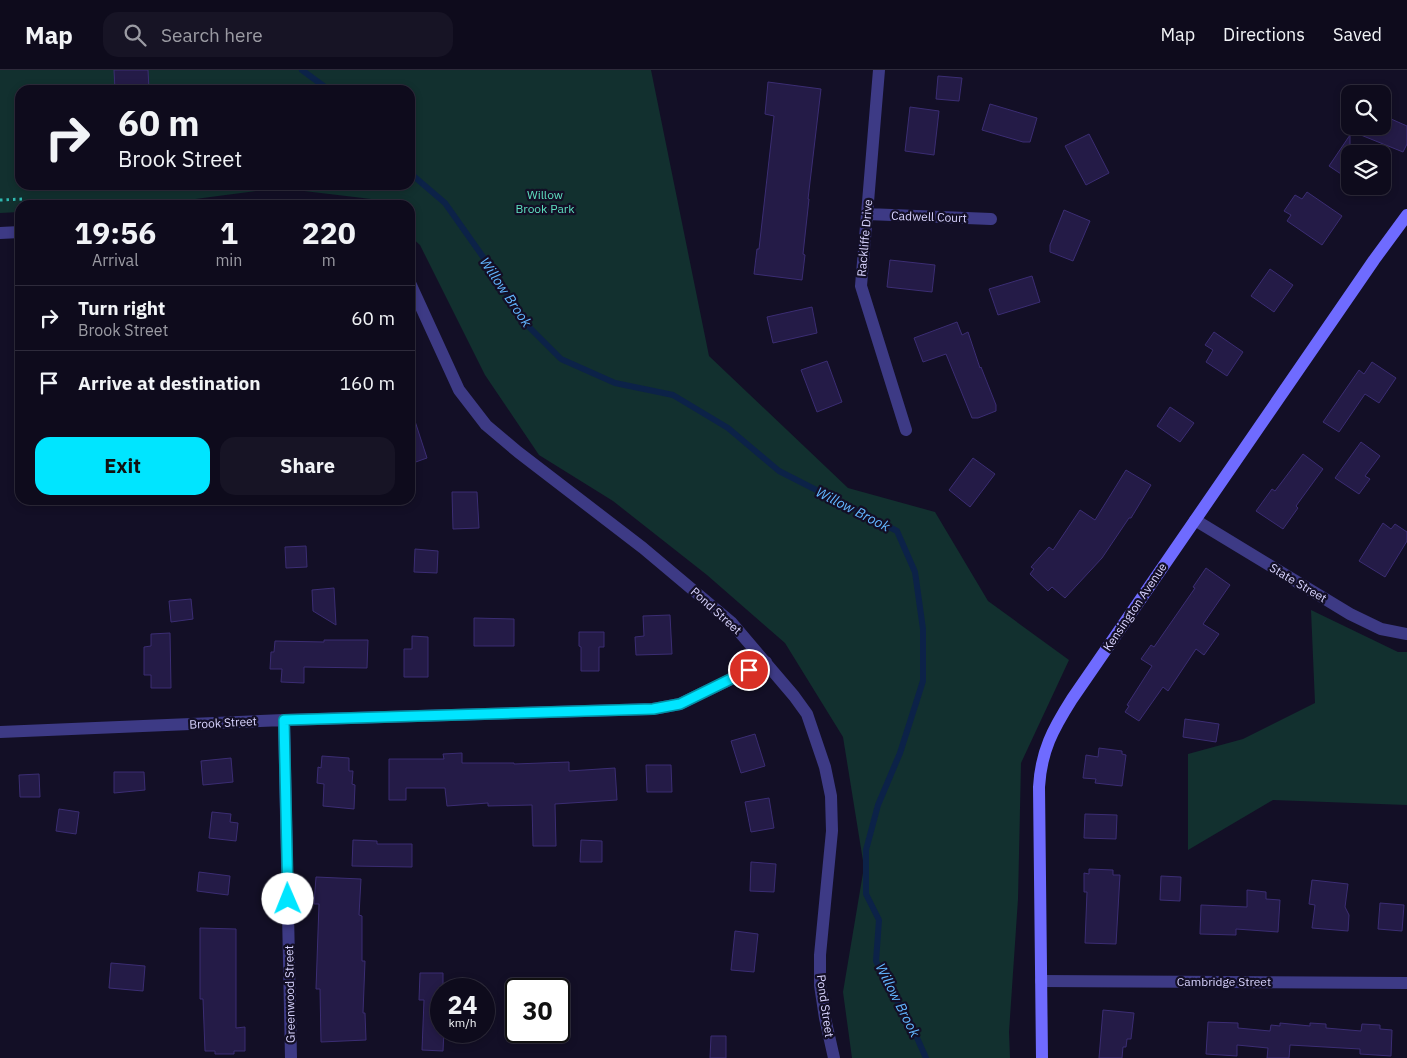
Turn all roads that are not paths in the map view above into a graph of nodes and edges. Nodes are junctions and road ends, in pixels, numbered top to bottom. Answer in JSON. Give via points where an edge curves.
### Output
{"nodes":[{"id":1,"x":880,"y":70,"type":"edge"},
{"id":2,"x":867,"y":214,"type":"junction"},
{"id":3,"x":1407,"y":215,"type":"edge"},
{"id":4,"x":991,"y":219,"type":"dead end"},
{"id":5,"x":15,"y":232,"type":"edge"},
{"id":6,"x":0,"y":233,"type":"edge"},
{"id":7,"x":415,"y":294,"type":"edge"},
{"id":8,"x":906,"y":430,"type":"dead end"},
{"id":9,"x":1195,"y":520,"type":"junction"},
{"id":10,"x":1407,"y":634,"type":"edge"},
{"id":11,"x":766,"y":662,"type":"junction"},
{"id":12,"x":284,"y":720,"type":"junction"},
{"id":13,"x":0,"y":732,"type":"edge"},
{"id":14,"x":1041,"y":980,"type":"junction"},
{"id":15,"x":1407,"y":984,"type":"edge"},
{"id":16,"x":291,"y":1058,"type":"edge"},
{"id":17,"x":834,"y":1058,"type":"edge"},
{"id":18,"x":1042,"y":1058,"type":"edge"}],
"edges":[{"from":1,"to":2,"type":"street","name":"Rackliffe Drive"},
{"from":2,"to":4,"type":"street","name":"Cadwell Court"},
{"from":2,"to":8,"type":"street","name":"Rackliffe Drive","via":[[861,286]]},
{"from":3,"to":9,"type":"main road","name":"Kensington Avenue"},
{"from":5,"to":6,"type":"street"},
{"from":7,"to":11,"type":"street","name":"Pond Street","via":[[459,390],[486,425],[724,615]]},
{"from":9,"to":10,"type":"street","name":"State Street","via":[[1350,614],[1381,629]]},
{"from":9,"to":14,"type":"main road","name":"Kensington Avenue","via":[[1071,701],[1046,746],[1039,787]]},
{"from":11,"to":12,"type":"street","name":"Brook Street","via":[[680,704],[653,709]]},
{"from":11,"to":17,"type":"street","name":"Pond Street","via":[[807,714],[825,767],[830,796],[832,831],[820,985]]},
{"from":12,"to":13,"type":"street","name":"Brook Street"},
{"from":12,"to":16,"type":"street","name":"Greenwood Street"},
{"from":14,"to":15,"type":"street","name":"Cambridge Street"},
{"from":14,"to":18,"type":"main road","name":"Kensington Avenue"}]}
